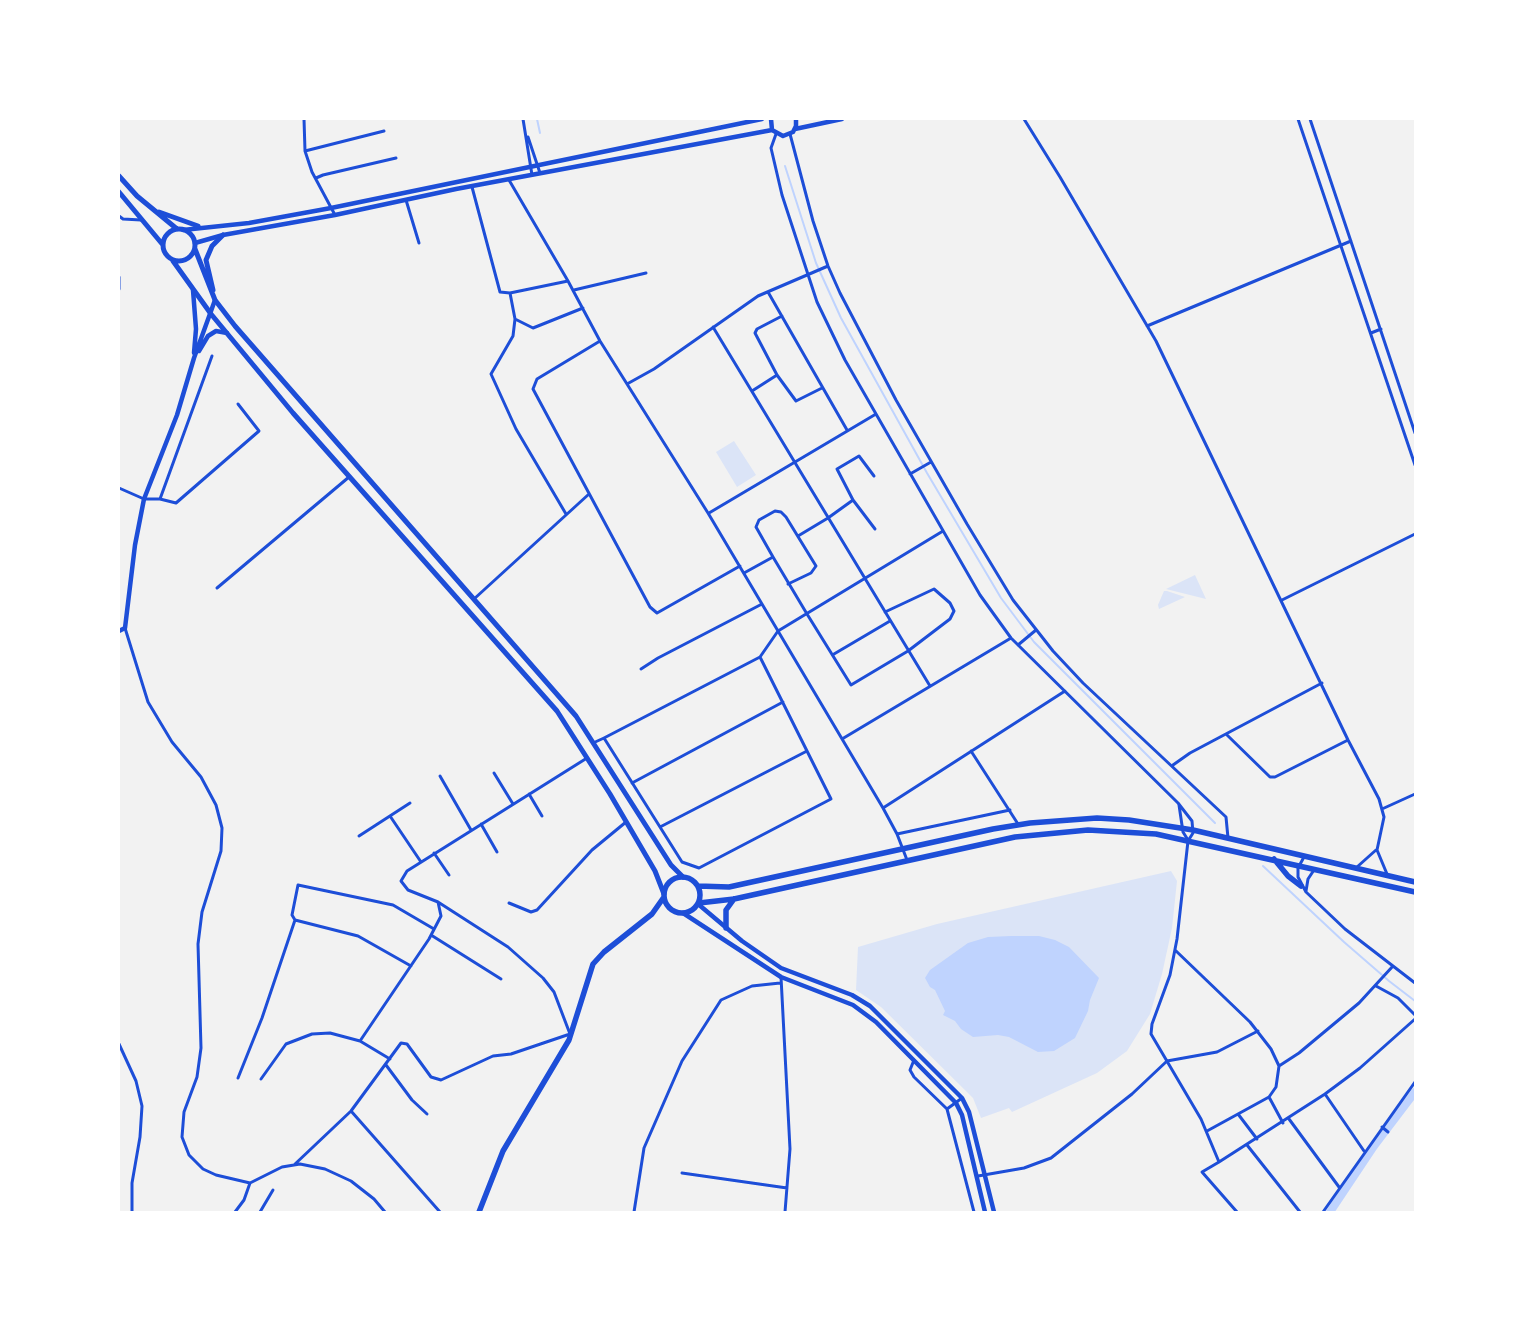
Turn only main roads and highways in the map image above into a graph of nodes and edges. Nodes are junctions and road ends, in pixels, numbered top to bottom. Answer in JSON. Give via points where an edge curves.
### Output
{"nodes":[{"id":1,"x":119,"y":176,"type":"edge"},
{"id":2,"x":119,"y":192,"type":"edge"},
{"id":3,"x":153,"y":210,"type":"junction"},
{"id":4,"x":198,"y":226,"type":"road end"},
{"id":5,"x":180,"y":229,"type":"junction"},
{"id":6,"x":223,"y":235,"type":"road end"},
{"id":7,"x":163,"y":245,"type":"junction"},
{"id":8,"x":195,"y":246,"type":"junction"},
{"id":9,"x":173,"y":260,"type":"junction"},
{"id":10,"x":215,"y":300,"type":"junction"},
{"id":11,"x":1274,"y":859,"type":"junction"},
{"id":12,"x":683,"y":877,"type":"junction"},
{"id":13,"x":1415,"y":882,"type":"edge"},
{"id":14,"x":698,"y":886,"type":"junction"},
{"id":15,"x":1301,"y":886,"type":"road end"},
{"id":16,"x":1415,"y":892,"type":"edge"},
{"id":17,"x":664,"y":895,"type":"junction"},
{"id":18,"x":734,"y":899,"type":"junction"},
{"id":19,"x":698,"y":904,"type":"junction"},
{"id":20,"x":672,"y":910,"type":"junction"},
{"id":21,"x":652,"y":914,"type":"junction"},
{"id":22,"x":726,"y":928,"type":"road end"},
{"id":23,"x":479,"y":1212,"type":"edge"}],
"edges":[{"from":1,"to":3,"type":"main road"},
{"from":2,"to":7,"type":"main road"},
{"from":3,"to":4,"type":"main road"},
{"from":3,"to":5,"type":"main road"},
{"from":5,"to":7,"type":"main road","via":[[169,233]]},
{"from":5,"to":8,"type":"main road","via":[[191,234]]},
{"from":6,"to":10,"type":"main road","via":[[212,246],[206,260]]},
{"from":7,"to":9,"type":"main road","via":[[165,254]]},
{"from":8,"to":9,"type":"main road","via":[[189,258],[178,262]]},
{"from":8,"to":10,"type":"main road"},
{"from":9,"to":17,"type":"main road","via":[[227,334],[557,711],[658,876]]},
{"from":10,"to":12,"type":"main road","via":[[576,716],[670,865]]},
{"from":11,"to":15,"type":"main road"},
{"from":11,"to":16,"type":"main road"},
{"from":11,"to":18,"type":"main road","via":[[1140,832],[1059,832],[1015,837]]},
{"from":12,"to":14,"type":"main road"},
{"from":12,"to":17,"type":"main road","via":[[670,882]]},
{"from":13,"to":14,"type":"main road","via":[[1193,830],[1097,818],[1019,824],[729,887]]},
{"from":14,"to":19,"type":"main road"},
{"from":17,"to":20,"type":"main road"},
{"from":17,"to":21,"type":"main road"},
{"from":18,"to":19,"type":"main road"},
{"from":18,"to":22,"type":"main road","via":[[726,910]]},
{"from":19,"to":20,"type":"main road","via":[[683,914]]},
{"from":20,"to":21,"type":"main road"},
{"from":21,"to":23,"type":"main road","via":[[593,964],[558,1061],[503,1151]]}]}
